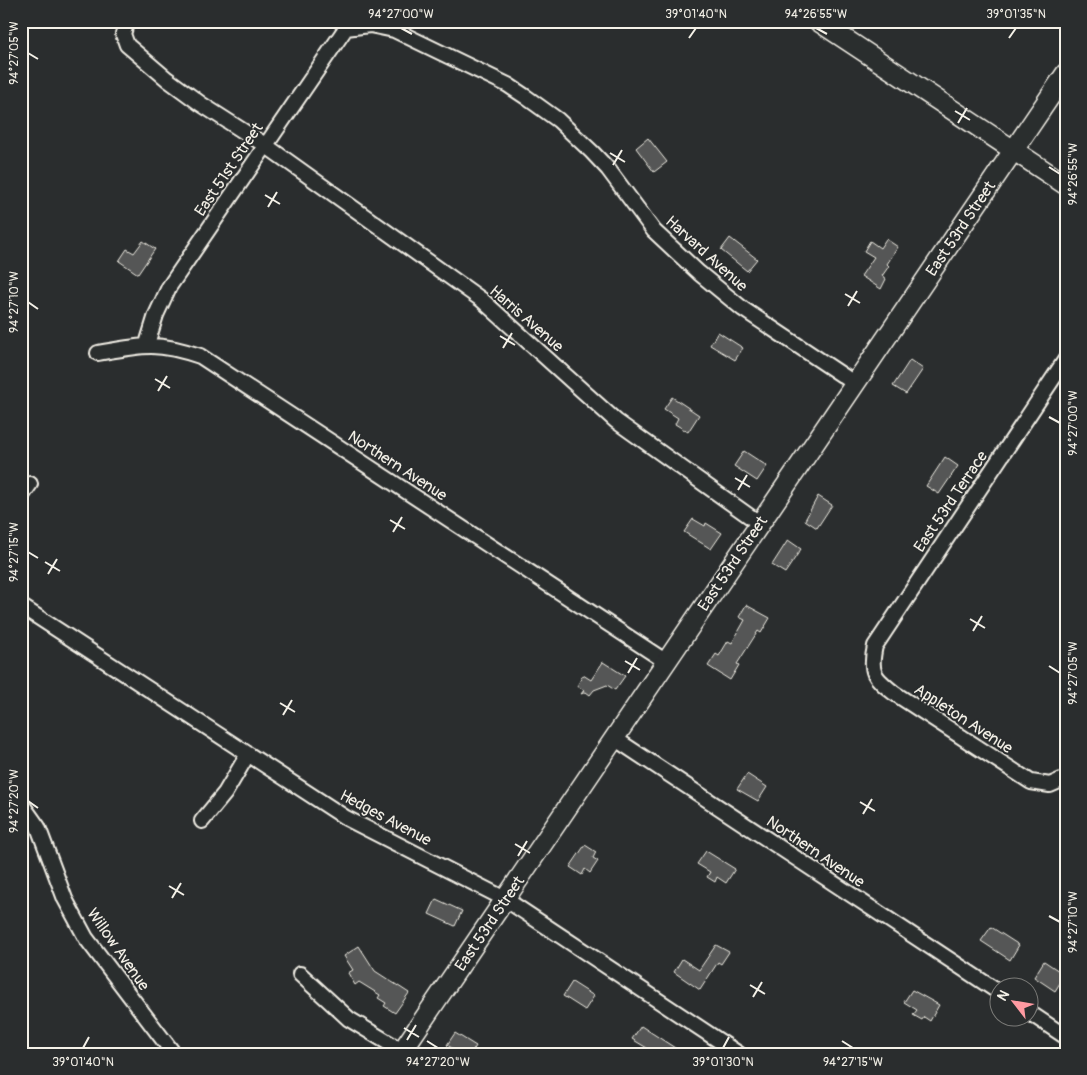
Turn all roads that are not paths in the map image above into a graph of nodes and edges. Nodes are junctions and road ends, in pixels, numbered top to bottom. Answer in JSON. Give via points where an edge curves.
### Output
{"nodes":[{"id":1,"x":127,"y":21,"type":"edge"},
{"id":2,"x":818,"y":21,"type":"edge"},
{"id":3,"x":348,"y":25,"type":"edge"},
{"id":4,"x":1066,"y":73,"type":"edge"},
{"id":5,"x":266,"y":146,"type":"junction"},
{"id":6,"x":1013,"y":150,"type":"junction"},
{"id":7,"x":1066,"y":185,"type":"edge"},
{"id":8,"x":147,"y":344,"type":"junction"},
{"id":9,"x":98,"y":353,"type":"dead end"},
{"id":10,"x":1066,"y":359,"type":"edge"},
{"id":11,"x":854,"y":383,"type":"junction"},
{"id":12,"x":30,"y":484,"type":"dead end"},
{"id":13,"x":21,"y":497,"type":"edge"},
{"id":14,"x":759,"y":523,"type":"junction"},
{"id":15,"x":21,"y":606,"type":"edge"},
{"id":16,"x":666,"y":661,"type":"junction"},
{"id":17,"x":872,"y":666,"type":"joint"},
{"id":18,"x":614,"y":738,"type":"junction"},
{"id":19,"x":248,"y":754,"type":"junction"},
{"id":20,"x":1066,"y":778,"type":"edge"},
{"id":21,"x":21,"y":803,"type":"edge"},
{"id":22,"x":202,"y":821,"type":"dead end"},
{"id":23,"x":505,"y":899,"type":"junction"},
{"id":24,"x":300,"y":974,"type":"dead end"},
{"id":25,"x":990,"y":986,"type":"edge"},
{"id":26,"x":1040,"y":1020,"type":"edge"},
{"id":27,"x":1065,"y":1036,"type":"edge"},
{"id":28,"x":403,"y":1053,"type":"edge"},
{"id":29,"x":174,"y":1054,"type":"edge"},
{"id":30,"x":738,"y":1054,"type":"edge"}],
"edges":[{"from":1,"to":5,"type":"street","name":"Harris Avenue","via":[[123,34],[127,45],[201,104]]},
{"from":2,"to":6,"type":"street"},
{"from":3,"to":5,"type":"street","name":"East 51st Street"},
{"from":3,"to":11,"type":"street","name":"Harvard Avenue","via":[[394,30],[508,85],[526,97],[558,120],[592,152],[654,231],[698,273],[743,309]]},
{"from":4,"to":6,"type":"street","name":"East 53rd Street"},
{"from":5,"to":8,"type":"street","name":"East 51st Street","via":[[169,286]]},
{"from":5,"to":14,"type":"street","name":"Harris Avenue","via":[[482,300],[616,421]]},
{"from":6,"to":7,"type":"street"},
{"from":6,"to":11,"type":"street","name":"East 53rd Street"},
{"from":8,"to":9,"type":"street","name":"Northern Avenue"},
{"from":8,"to":16,"type":"street","name":"Northern Avenue","via":[[175,347],[200,356]]},
{"from":10,"to":17,"type":"street","name":"East 53rd Terrace","via":[[875,646]]},
{"from":11,"to":14,"type":"street","name":"East 53rd Street"},
{"from":12,"to":13,"type":"street"},
{"from":14,"to":16,"type":"street","name":"East 53rd Street"},
{"from":15,"to":19,"type":"street","name":"Hedges Avenue"},
{"from":16,"to":18,"type":"street","name":"East 53rd Street"},
{"from":17,"to":20,"type":"street","name":"Appleton Avenue","via":[[878,680],[894,694],[1031,782],[1050,785]]},
{"from":18,"to":23,"type":"street","name":"East 53rd Street"},
{"from":18,"to":25,"type":"street","name":"Northern Avenue"},
{"from":19,"to":22,"type":"street","via":[[225,792]]},
{"from":19,"to":23,"type":"street","name":"Hedges Avenue","via":[[346,818]]},
{"from":21,"to":29,"type":"street","name":"Willow Avenue","via":[[38,827],[64,899],[86,938]]},
{"from":23,"to":28,"type":"street","name":"East 53rd Street"},
{"from":23,"to":30,"type":"street","name":"Hedges Avenue"},
{"from":24,"to":28,"type":"street","via":[[350,1019]]},
{"from":26,"to":27,"type":"street"}]}
